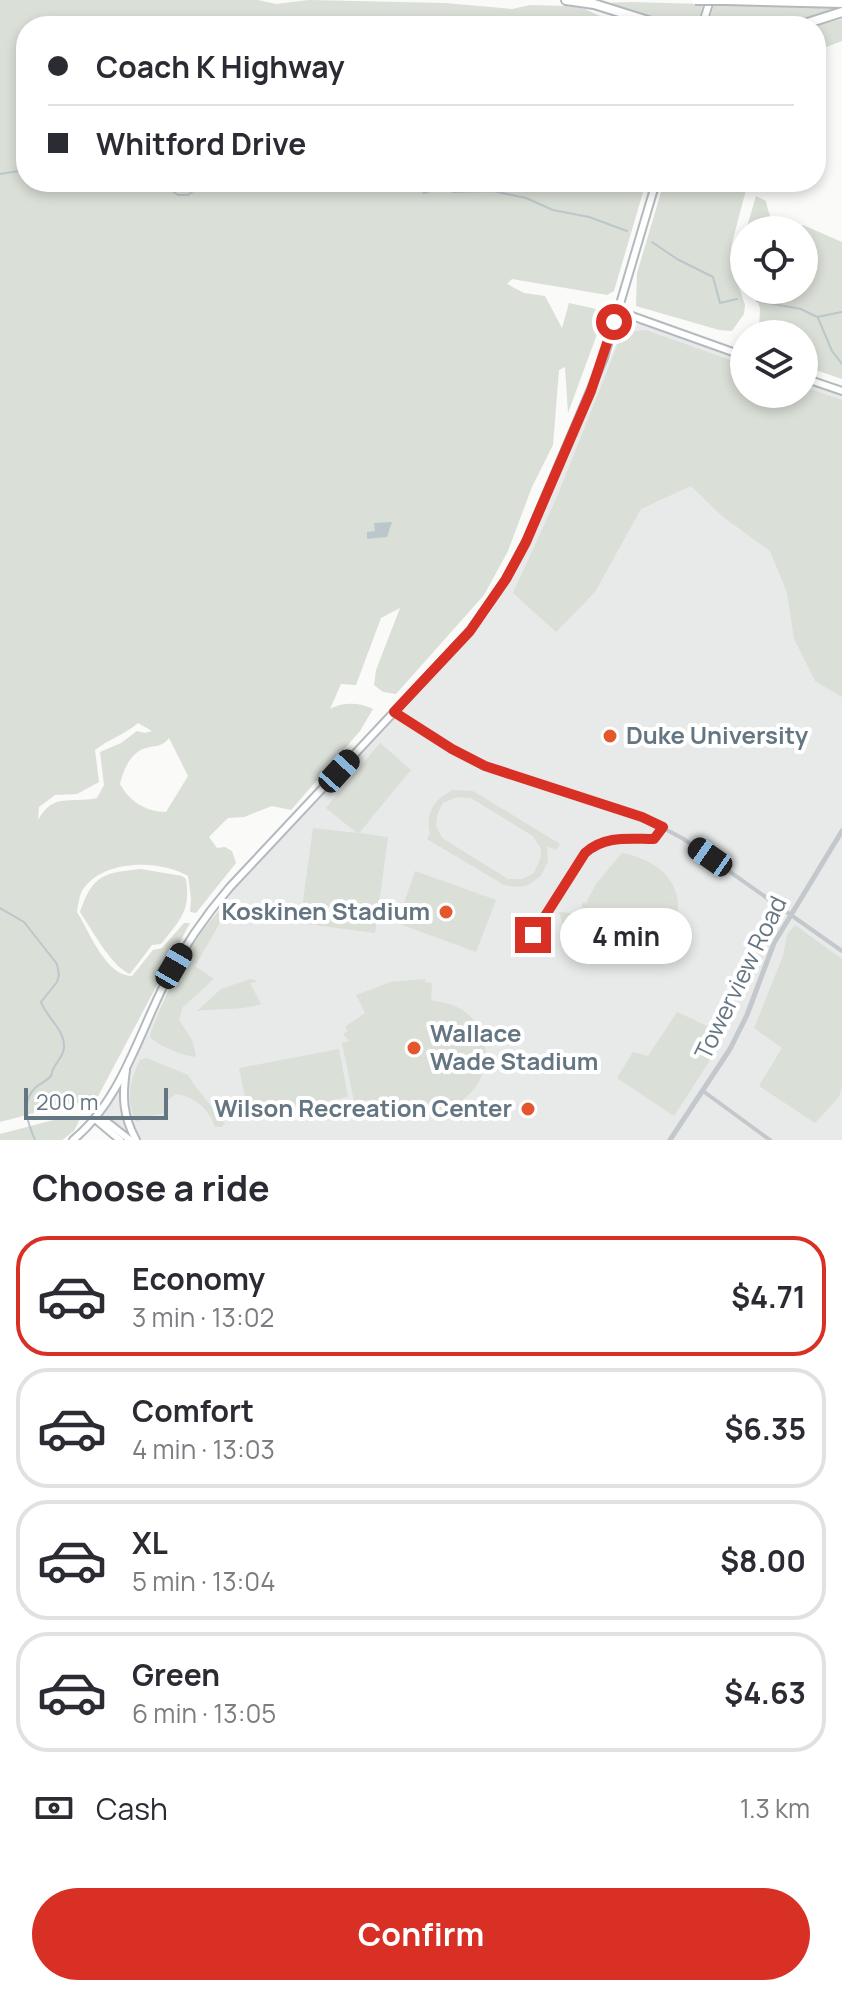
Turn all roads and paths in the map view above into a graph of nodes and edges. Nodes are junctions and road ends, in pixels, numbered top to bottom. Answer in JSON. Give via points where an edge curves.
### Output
{"nodes":[{"id":1,"x":566,"y":0,"type":"edge"},
{"id":2,"x":688,"y":0,"type":"edge"},
{"id":3,"x":695,"y":0,"type":"edge"},
{"id":4,"x":725,"y":0,"type":"edge"},
{"id":5,"x":842,"y":3,"type":"edge"},
{"id":6,"x":632,"y":16,"type":"edge"},
{"id":7,"x":653,"y":192,"type":"edge"},
{"id":8,"x":618,"y":311,"type":"junction"},
{"id":9,"x":730,"y":351,"type":"edge"},
{"id":10,"x":818,"y":383,"type":"edge"},
{"id":11,"x":842,"y":391,"type":"edge"},
{"id":12,"x":394,"y":712,"type":"junction"},
{"id":13,"x":663,"y":827,"type":"junction"},
{"id":14,"x":842,"y":831,"type":"edge"},
{"id":15,"x":791,"y":914,"type":"junction"},
{"id":16,"x":528,"y":946,"type":"dead end"},
{"id":17,"x":842,"y":951,"type":"edge"},
{"id":18,"x":127,"y":1063,"type":"junction"},
{"id":19,"x":703,"y":1091,"type":"junction"},
{"id":20,"x":95,"y":1119,"type":"junction"},
{"id":21,"x":73,"y":1140,"type":"edge"},
{"id":22,"x":120,"y":1140,"type":"edge"},
{"id":23,"x":133,"y":1140,"type":"edge"},
{"id":24,"x":670,"y":1140,"type":"edge"},
{"id":25,"x":770,"y":1140,"type":"edge"}],
"edges":[{"from":1,"to":6,"type":"highway"},
{"from":2,"to":3,"type":"highway"},
{"from":3,"to":4,"type":"highway","bridge":true},
{"from":4,"to":5,"type":"highway"},
{"from":7,"to":8,"type":"main road"},
{"from":8,"to":9,"type":"main road"},
{"from":8,"to":12,"type":"main road","via":[[591,391],[506,579],[470,631]]},
{"from":10,"to":11,"type":"main road"},
{"from":12,"to":13,"type":"street","via":[[485,766]]},
{"from":12,"to":18,"type":"main road","via":[[208,914],[174,966]]},
{"from":13,"to":15,"type":"street"},
{"from":13,"to":16,"type":"street","via":[[654,839],[605,840],[591,847]]},
{"from":14,"to":15,"type":"street","name":"Towerview Road"},
{"from":15,"to":17,"type":"street"},
{"from":15,"to":19,"type":"street","name":"Towerview Road","via":[[769,953],[741,1027]]},
{"from":18,"to":20,"type":"main road"},
{"from":18,"to":23,"type":"main road","via":[[123,1102]]},
{"from":19,"to":24,"type":"street","name":"Towerview Road"},
{"from":19,"to":25,"type":"street"},
{"from":20,"to":21,"type":"main road"},
{"from":20,"to":22,"type":"main road"},
{"from":20,"to":23,"type":"main road"}]}
